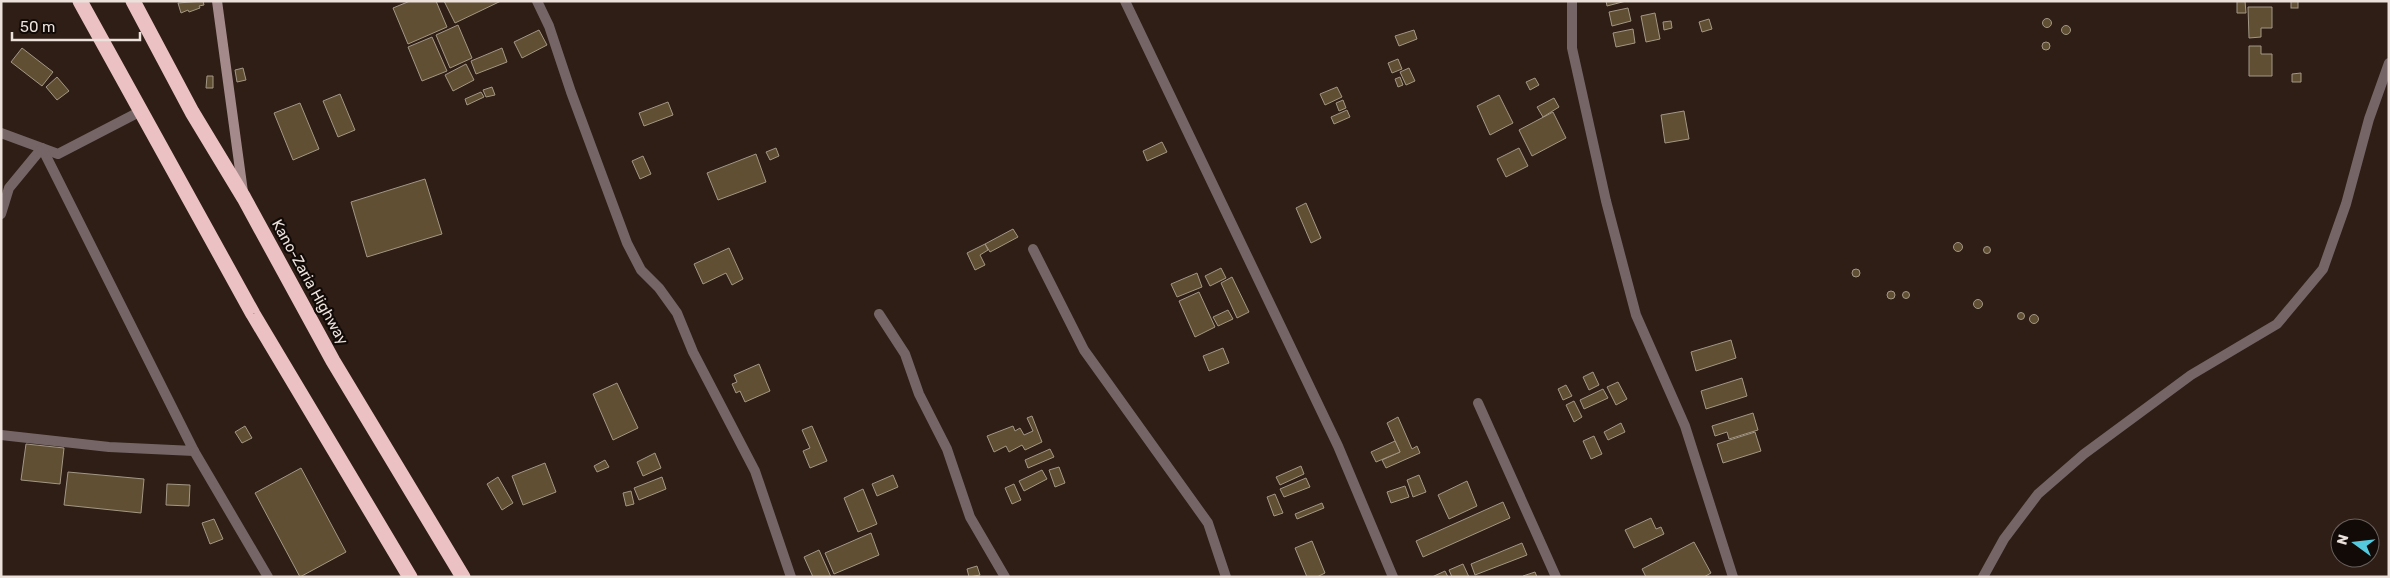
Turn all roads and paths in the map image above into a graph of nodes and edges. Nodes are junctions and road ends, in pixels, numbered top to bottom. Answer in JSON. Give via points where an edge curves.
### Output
{"nodes":[{"id":1,"x":80,"y":1,"type":"edge"},
{"id":2,"x":132,"y":1,"type":"edge"},
{"id":3,"x":217,"y":1,"type":"edge"},
{"id":4,"x":537,"y":1,"type":"edge"},
{"id":5,"x":1125,"y":1,"type":"edge"},
{"id":6,"x":1572,"y":1,"type":"edge"},
{"id":7,"x":2389,"y":63,"type":"edge"},
{"id":8,"x":141,"y":111,"type":"junction"},
{"id":9,"x":1,"y":133,"type":"edge"},
{"id":10,"x":42,"y":148,"type":"junction"},
{"id":11,"x":244,"y":198,"type":"junction"},
{"id":12,"x":1,"y":214,"type":"edge"},
{"id":13,"x":1033,"y":249,"type":"dead end"},
{"id":14,"x":878,"y":314,"type":"dead end"},
{"id":15,"x":1478,"y":403,"type":"dead end"},
{"id":16,"x":1,"y":434,"type":"edge"},
{"id":17,"x":194,"y":451,"type":"junction"},
{"id":18,"x":268,"y":577,"type":"edge"},
{"id":19,"x":410,"y":577,"type":"edge"},
{"id":20,"x":463,"y":577,"type":"edge"},
{"id":21,"x":791,"y":577,"type":"edge"},
{"id":22,"x":1005,"y":577,"type":"edge"},
{"id":23,"x":1226,"y":577,"type":"edge"},
{"id":24,"x":1392,"y":577,"type":"edge"},
{"id":25,"x":1556,"y":577,"type":"edge"},
{"id":26,"x":1733,"y":577,"type":"edge"},
{"id":27,"x":1983,"y":577,"type":"edge"}],
"edges":[{"from":1,"to":8,"type":"highway"},
{"from":2,"to":11,"type":"highway","name":"Kano-Zaria Highway","via":[[192,112]]},
{"from":3,"to":11,"type":"street"},
{"from":4,"to":21,"type":"street","via":[[549,26],[627,243],[641,270],[677,313],[693,352],[755,471]]},
{"from":5,"to":24,"type":"street","via":[[1338,446]]},
{"from":6,"to":26,"type":"street","via":[[1572,48],[1606,202],[1636,315],[1685,426]]},
{"from":7,"to":27,"type":"street","via":[[2369,119],[2346,204],[2322,270],[2277,324],[2191,375],[2084,454],[2038,494],[2004,539]]},
{"from":8,"to":10,"type":"street","via":[[58,154]]},
{"from":8,"to":19,"type":"highway","via":[[253,314]]},
{"from":9,"to":10,"type":"street"},
{"from":10,"to":12,"type":"street","via":[[9,188]]},
{"from":10,"to":17,"type":"street"},
{"from":11,"to":20,"type":"highway","name":"Kano-Zaria Highway","via":[[333,361]]},
{"from":13,"to":23,"type":"street","via":[[1084,350],[1208,524]]},
{"from":14,"to":22,"type":"street","via":[[905,354],[919,394],[947,449],[970,518]]},
{"from":15,"to":25,"type":"street"},
{"from":16,"to":17,"type":"street","via":[[109,447]]},
{"from":17,"to":18,"type":"street"}]}
